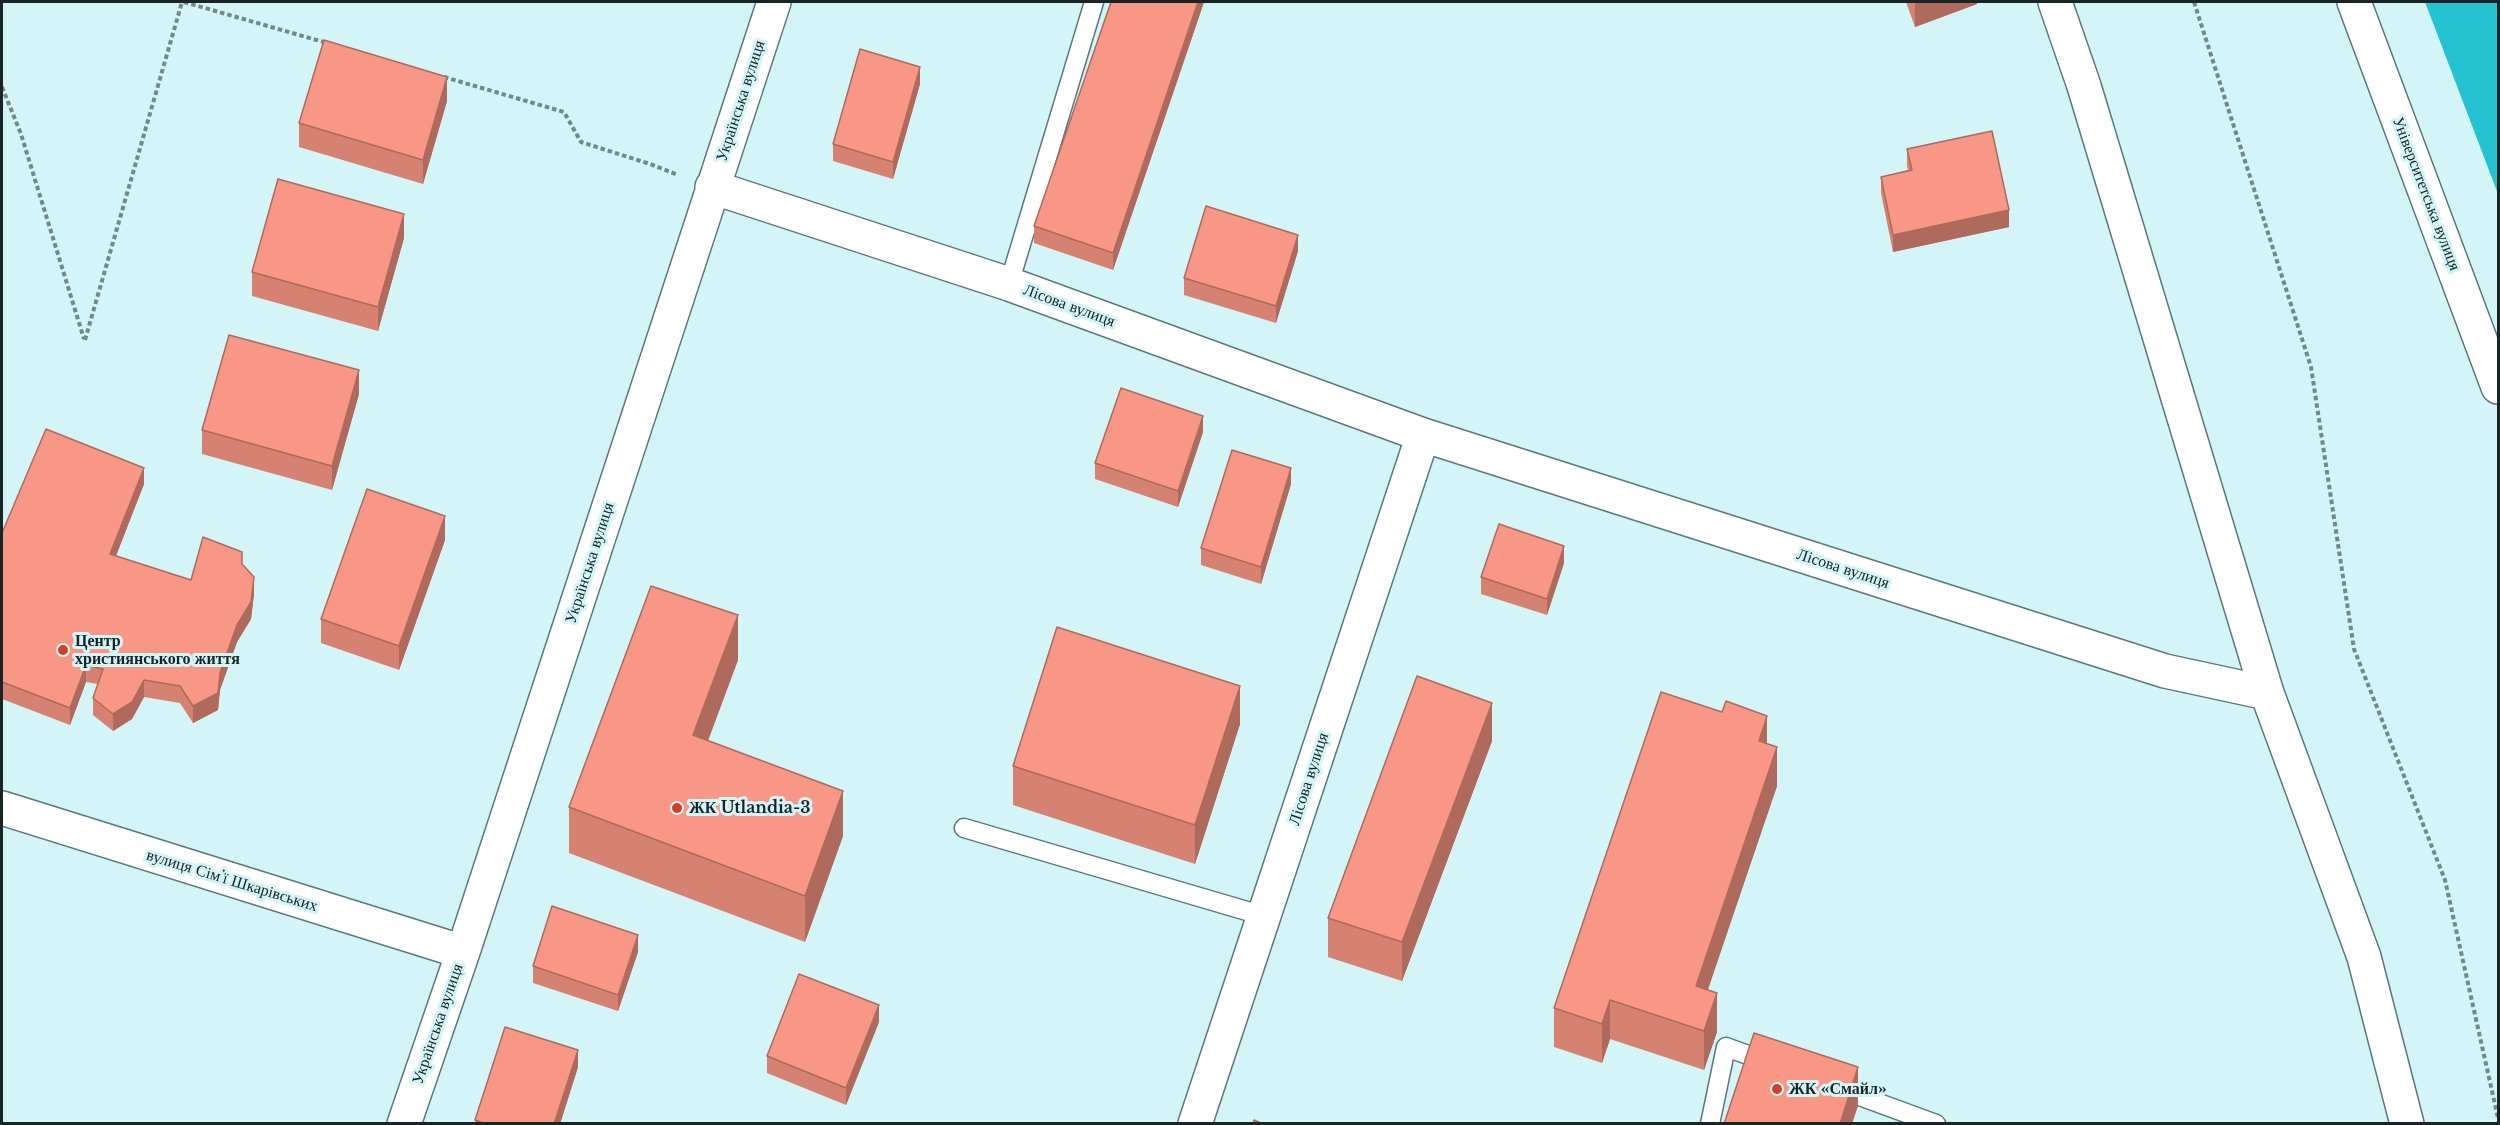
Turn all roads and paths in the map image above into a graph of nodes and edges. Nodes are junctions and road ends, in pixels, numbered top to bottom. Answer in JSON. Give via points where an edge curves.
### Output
{"nodes":[{"id":1,"x":183,"y":2,"type":"edge"},
{"id":2,"x":774,"y":2,"type":"edge"},
{"id":3,"x":1094,"y":2,"type":"edge"},
{"id":4,"x":2055,"y":2,"type":"edge"},
{"id":5,"x":2194,"y":2,"type":"edge"},
{"id":6,"x":2354,"y":2,"type":"edge"},
{"id":7,"x":334,"y":45,"type":"edge"},
{"id":8,"x":437,"y":75,"type":"edge"},
{"id":9,"x":2,"y":87,"type":"edge"},
{"id":10,"x":712,"y":187,"type":"junction"},
{"id":11,"x":1009,"y":284,"type":"junction"},
{"id":12,"x":2499,"y":387,"type":"edge"},
{"id":13,"x":1422,"y":435,"type":"junction"},
{"id":14,"x":2267,"y":693,"type":"junction"},
{"id":15,"x":2,"y":808,"type":"edge"},
{"id":16,"x":964,"y":828,"type":"dead end"},
{"id":17,"x":1264,"y":916,"type":"junction"},
{"id":18,"x":463,"y":952,"type":"junction"},
{"id":19,"x":1781,"y":1067,"type":"edge"},
{"id":20,"x":1815,"y":1079,"type":"edge"},
{"id":21,"x":2499,"y":1118,"type":"edge"},
{"id":22,"x":404,"y":1124,"type":"edge"},
{"id":23,"x":1195,"y":1124,"type":"edge"},
{"id":24,"x":1710,"y":1124,"type":"edge"},
{"id":25,"x":1936,"y":1124,"type":"edge"},
{"id":26,"x":2407,"y":1124,"type":"edge"}],
"edges":[{"from":1,"to":7,"type":"path"},
{"from":1,"to":9,"type":"path","via":[[84,340],[21,134]]},
{"from":2,"to":10,"type":"street","name":"Українська вулиця"},
{"from":3,"to":11,"type":"lane"},
{"from":4,"to":14,"type":"street","via":[[2084,86]]},
{"from":5,"to":21,"type":"path","via":[[2312,367],[2354,649],[2445,880]]},
{"from":6,"to":12,"type":"street","name":"Університетська вулиця"},
{"from":8,"to":10,"type":"path","via":[[564,112],[581,142]]},
{"from":10,"to":11,"type":"street","name":"Лісова вулиця"},
{"from":10,"to":18,"type":"street","name":"Українська вулиця"},
{"from":11,"to":13,"type":"street","name":"Лісова вулиця"},
{"from":13,"to":14,"type":"street","name":"Лісова вулиця","via":[[2165,671]]},
{"from":13,"to":17,"type":"street","name":"Лісова вулиця"},
{"from":14,"to":26,"type":"street","via":[[2364,957]]},
{"from":15,"to":18,"type":"street","name":"вулиця Сімʼї Шкарівських"},
{"from":16,"to":17,"type":"lane"},
{"from":17,"to":23,"type":"street","name":"Лісова вулиця"},
{"from":18,"to":22,"type":"street","name":"Українська вулиця"},
{"from":19,"to":24,"type":"lane","via":[[1726,1047]]},
{"from":20,"to":25,"type":"lane"}]}
